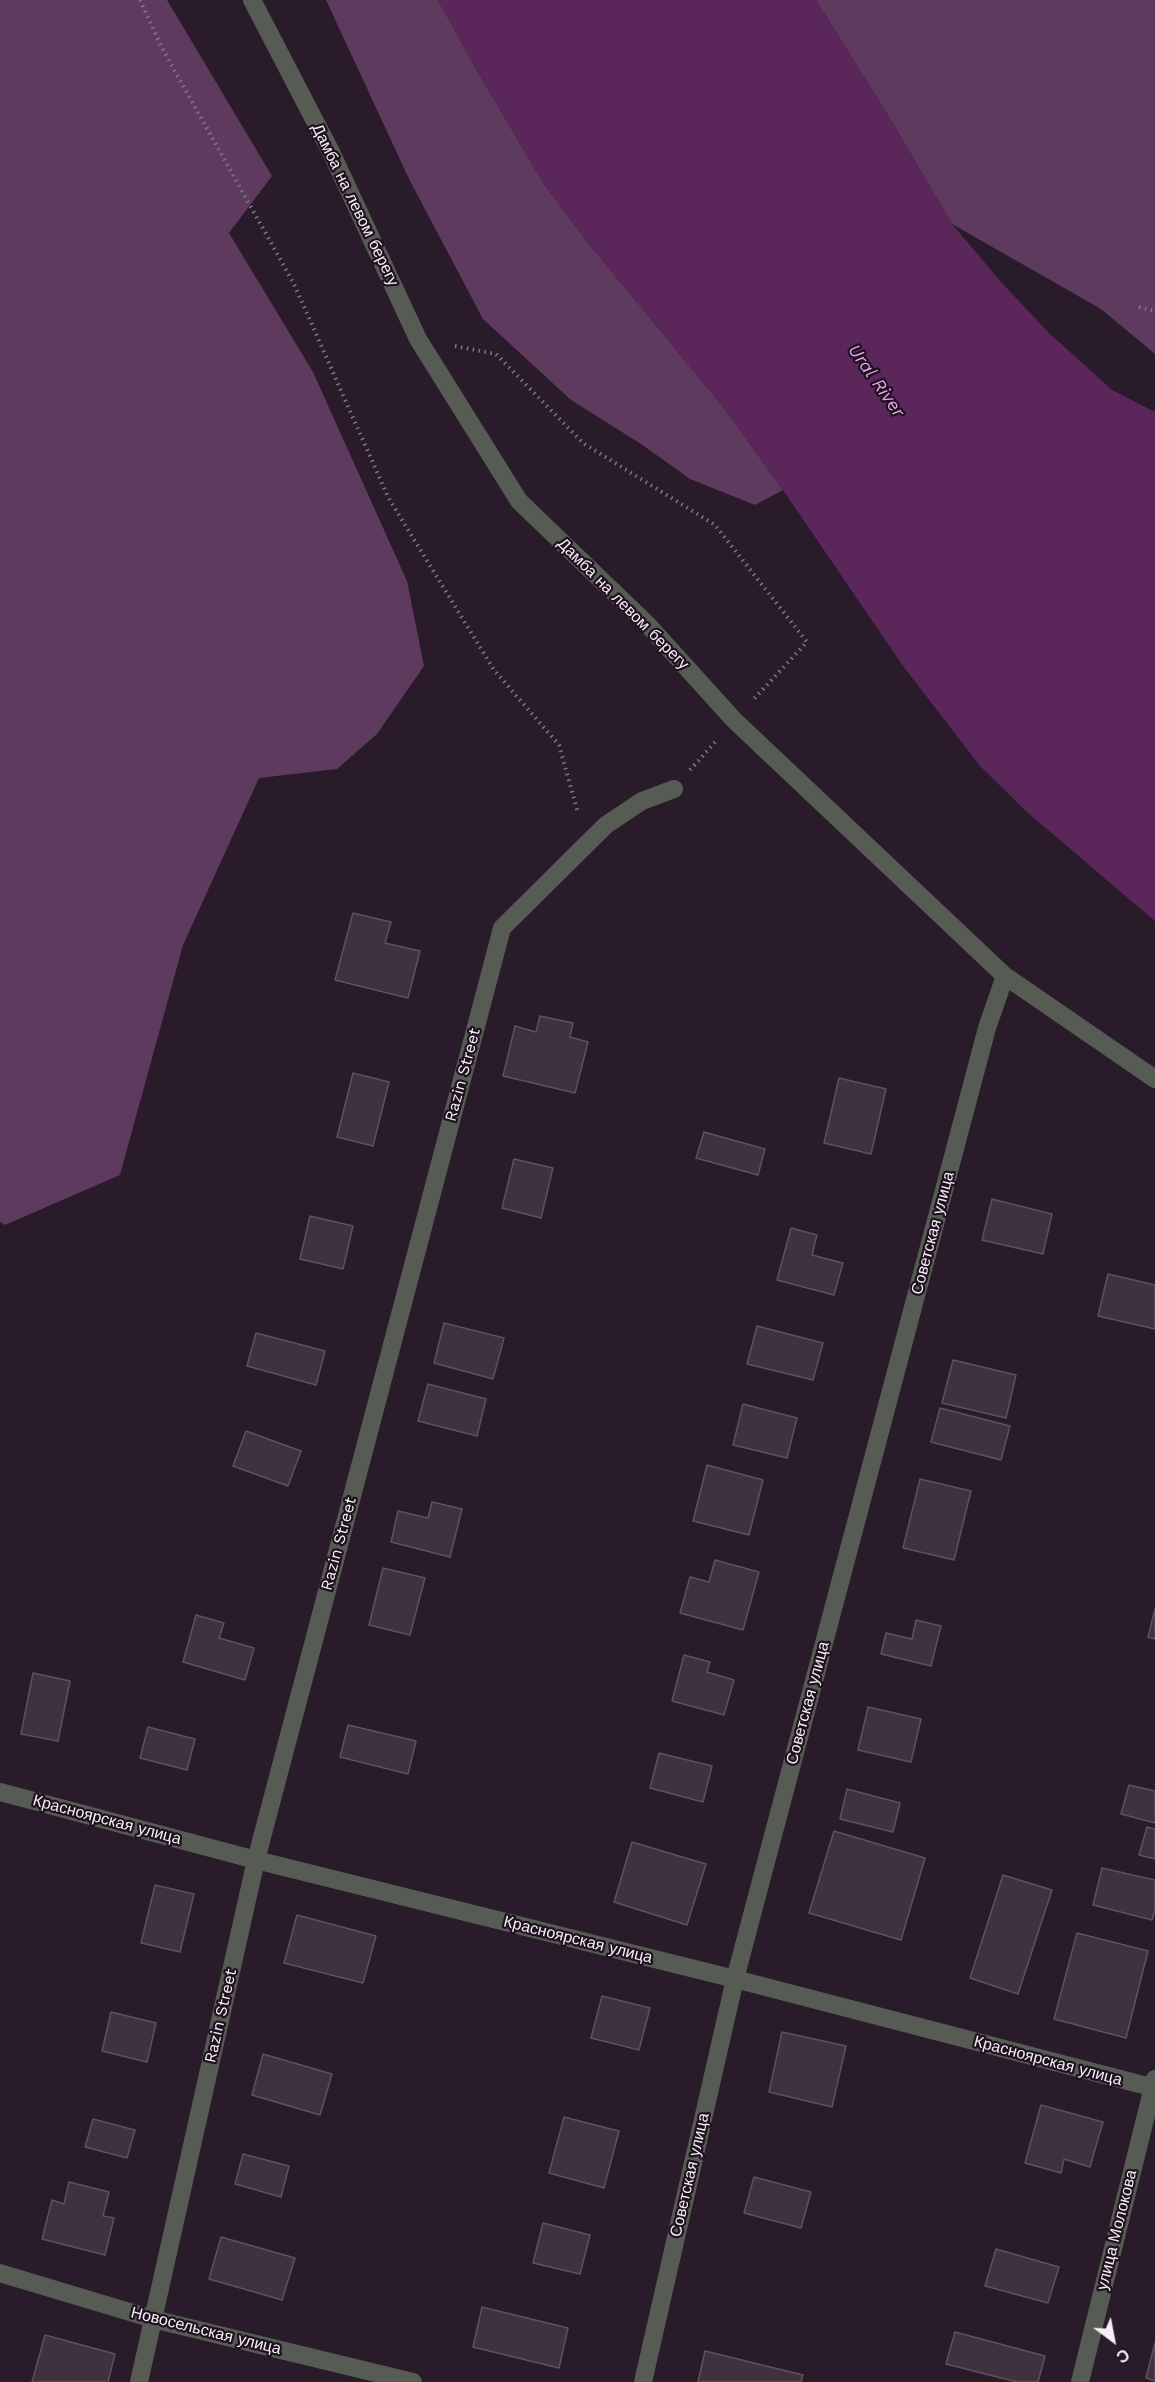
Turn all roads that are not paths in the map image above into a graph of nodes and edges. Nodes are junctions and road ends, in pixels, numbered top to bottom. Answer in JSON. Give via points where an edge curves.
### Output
{"nodes":[{"id":1,"x":252,"y":0,"type":"edge"},
{"id":2,"x":674,"y":789,"type":"road end"},
{"id":3,"x":1005,"y":976,"type":"junction"},
{"id":4,"x":1155,"y":1079,"type":"edge"},
{"id":5,"x":0,"y":1792,"type":"edge"},
{"id":6,"x":256,"y":1860,"type":"junction"},
{"id":7,"x":735,"y":1979,"type":"junction"},
{"id":8,"x":1154,"y":2085,"type":"edge"},
{"id":9,"x":0,"y":2273,"type":"edge"},
{"id":10,"x":153,"y":2319,"type":"junction"},
{"id":11,"x":139,"y":2382,"type":"edge"},
{"id":12,"x":413,"y":2382,"type":"edge"},
{"id":13,"x":643,"y":2382,"type":"edge"},
{"id":14,"x":1080,"y":2382,"type":"edge"}],
"edges":[{"from":1,"to":3,"type":"street","name":"Дамба на левом берегу","via":[[331,152],[418,339],[519,501],[648,625],[735,720]]},
{"from":2,"to":6,"type":"street","name":"Razin Street","via":[[642,801],[606,825],[502,928]]},
{"from":3,"to":4,"type":"street","name":"Дамба на левом берегу"},
{"from":3,"to":7,"type":"street","name":"Советская улица","via":[[987,1028]]},
{"from":5,"to":6,"type":"street","name":"Красноярская улица"},
{"from":6,"to":7,"type":"street","name":"Красноярская улица"},
{"from":6,"to":10,"type":"street","name":"Razin Street"},
{"from":7,"to":8,"type":"street","name":"Красноярская улица"},
{"from":7,"to":13,"type":"street","name":"Советская улица"},
{"from":8,"to":14,"type":"street","name":"улица Молокова"},
{"from":9,"to":10,"type":"street","name":"Новосельская улица"},
{"from":10,"to":11,"type":"street","name":"Razin Street"},
{"from":10,"to":12,"type":"street","name":"Новосельская улица"}]}
